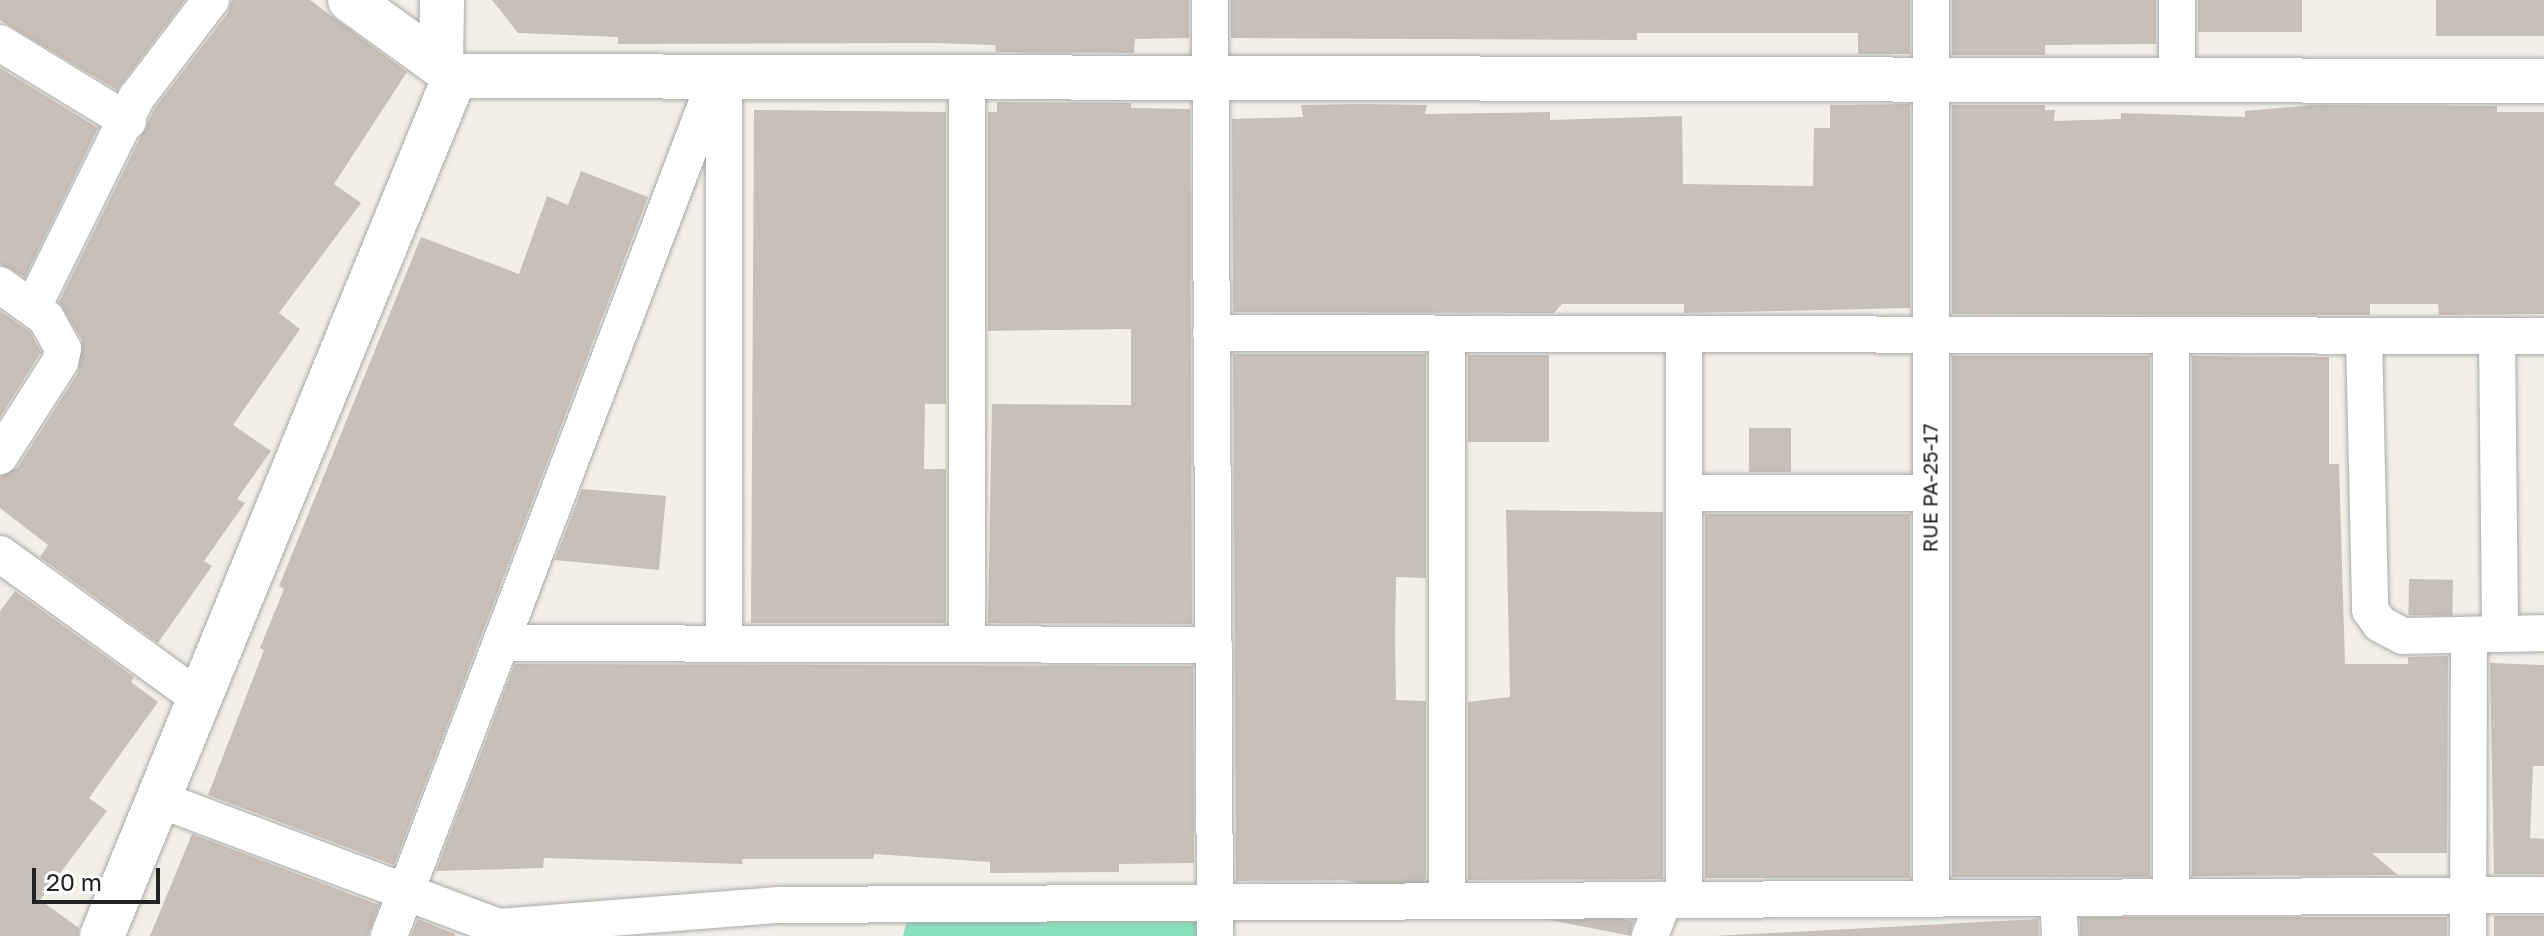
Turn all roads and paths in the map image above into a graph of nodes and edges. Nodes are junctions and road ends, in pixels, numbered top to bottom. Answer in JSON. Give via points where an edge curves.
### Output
{"nodes":[{"id":1,"x":211,"y":0,"type":"edge"},
{"id":2,"x":350,"y":0,"type":"edge"},
{"id":3,"x":442,"y":0,"type":"edge"},
{"id":4,"x":1210,"y":0,"type":"edge"},
{"id":5,"x":1931,"y":0,"type":"edge"},
{"id":6,"x":2177,"y":0,"type":"edge"},
{"id":7,"x":0,"y":43,"type":"edge"},
{"id":8,"x":448,"y":71,"type":"junction"},
{"id":9,"x":721,"y":76,"type":"junction"},
{"id":10,"x":967,"y":77,"type":"junction"},
{"id":11,"x":1210,"y":78,"type":"junction"},
{"id":12,"x":1931,"y":79,"type":"junction"},
{"id":13,"x":2177,"y":80,"type":"junction"},
{"id":14,"x":2544,"y":81,"type":"edge"},
{"id":15,"x":128,"y":121,"type":"junction"},
{"id":16,"x":0,"y":285,"type":"edge"},
{"id":17,"x":33,"y":307,"type":"junction"},
{"id":18,"x":1211,"y":333,"type":"junction"},
{"id":19,"x":1447,"y":334,"type":"junction"},
{"id":20,"x":1684,"y":334,"type":"junction"},
{"id":21,"x":1931,"y":334,"type":"junction"},
{"id":22,"x":2171,"y":335,"type":"junction"},
{"id":23,"x":2364,"y":336,"type":"junction"},
{"id":24,"x":2497,"y":336,"type":"junction"},
{"id":25,"x":2544,"y":336,"type":"edge"},
{"id":26,"x":0,"y":456,"type":"edge"},
{"id":27,"x":1684,"y":493,"type":"junction"},
{"id":28,"x":1930,"y":493,"type":"junction"},
{"id":29,"x":1,"y":558,"type":"edge"},
{"id":30,"x":2544,"y":633,"type":"edge"},
{"id":31,"x":2484,"y":634,"type":"junction"},
{"id":32,"x":503,"y":643,"type":"junction"},
{"id":33,"x":724,"y":643,"type":"junction"},
{"id":34,"x":967,"y":644,"type":"junction"},
{"id":35,"x":1214,"y":645,"type":"junction"},
{"id":36,"x":199,"y":698,"type":"junction"},
{"id":37,"x":158,"y":799,"type":"junction"},
{"id":38,"x":407,"y":891,"type":"junction"},
{"id":39,"x":2468,"y":895,"type":"junction"},
{"id":40,"x":2544,"y":895,"type":"edge"},
{"id":41,"x":2171,"y":897,"type":"junction"},
{"id":42,"x":1931,"y":898,"type":"junction"},
{"id":43,"x":2058,"y":898,"type":"junction"},
{"id":44,"x":1674,"y":900,"type":"junction"},
{"id":45,"x":1447,"y":901,"type":"junction"},
{"id":46,"x":1215,"y":919,"type":"edge"},
{"id":47,"x":510,"y":932,"type":"edge"},
{"id":48,"x":102,"y":936,"type":"edge"},
{"id":49,"x":389,"y":936,"type":"edge"},
{"id":50,"x":1650,"y":936,"type":"edge"},
{"id":51,"x":2060,"y":936,"type":"edge"},
{"id":52,"x":2468,"y":936,"type":"edge"}],
"edges":[{"from":1,"to":15,"type":"street","via":[[137,97]]},
{"from":2,"to":8,"type":"street"},
{"from":3,"to":8,"type":"street"},
{"from":4,"to":11,"type":"street"},
{"from":5,"to":12,"type":"street","name":"RUE PA-25-17"},
{"from":6,"to":13,"type":"street"},
{"from":7,"to":15,"type":"street"},
{"from":8,"to":9,"type":"street"},
{"from":8,"to":36,"type":"street"},
{"from":9,"to":10,"type":"street"},
{"from":9,"to":32,"type":"street"},
{"from":9,"to":33,"type":"street"},
{"from":10,"to":11,"type":"street"},
{"from":10,"to":34,"type":"street"},
{"from":11,"to":12,"type":"street"},
{"from":11,"to":18,"type":"street"},
{"from":12,"to":13,"type":"street"},
{"from":12,"to":21,"type":"street","name":"RUE PA-25-17"},
{"from":13,"to":14,"type":"street"},
{"from":15,"to":17,"type":"street"},
{"from":16,"to":17,"type":"street"},
{"from":17,"to":26,"type":"street","via":[[60,336],[60,362]]},
{"from":18,"to":19,"type":"street"},
{"from":18,"to":35,"type":"street"},
{"from":19,"to":20,"type":"street"},
{"from":19,"to":45,"type":"street"},
{"from":20,"to":21,"type":"street"},
{"from":20,"to":27,"type":"street"},
{"from":21,"to":22,"type":"street"},
{"from":21,"to":28,"type":"street","name":"RUE PA-25-17"},
{"from":22,"to":23,"type":"street"},
{"from":22,"to":41,"type":"street"},
{"from":23,"to":24,"type":"street"},
{"from":23,"to":31,"type":"street","via":[[2370,610],[2380,624],[2403,636]]},
{"from":24,"to":25,"type":"street"},
{"from":24,"to":31,"type":"street"},
{"from":27,"to":28,"type":"street"},
{"from":27,"to":44,"type":"street"},
{"from":28,"to":42,"type":"street","name":"RUE PA-25-17"},
{"from":29,"to":36,"type":"street"},
{"from":30,"to":31,"type":"street"},
{"from":31,"to":39,"type":"street"},
{"from":32,"to":33,"type":"street"},
{"from":32,"to":38,"type":"street"},
{"from":33,"to":34,"type":"street"},
{"from":34,"to":35,"type":"street"},
{"from":35,"to":46,"type":"street"},
{"from":36,"to":37,"type":"street"},
{"from":37,"to":38,"type":"street"},
{"from":37,"to":48,"type":"street"},
{"from":38,"to":47,"type":"street"},
{"from":38,"to":49,"type":"street"},
{"from":39,"to":40,"type":"street"},
{"from":39,"to":41,"type":"street"},
{"from":39,"to":52,"type":"street"},
{"from":41,"to":43,"type":"street"},
{"from":42,"to":43,"type":"street"},
{"from":42,"to":44,"type":"street"},
{"from":43,"to":51,"type":"street"},
{"from":44,"to":45,"type":"street"},
{"from":44,"to":50,"type":"street"},
{"from":45,"to":46,"type":"street"},
{"from":46,"to":47,"type":"street","via":[[780,905]]}]}
